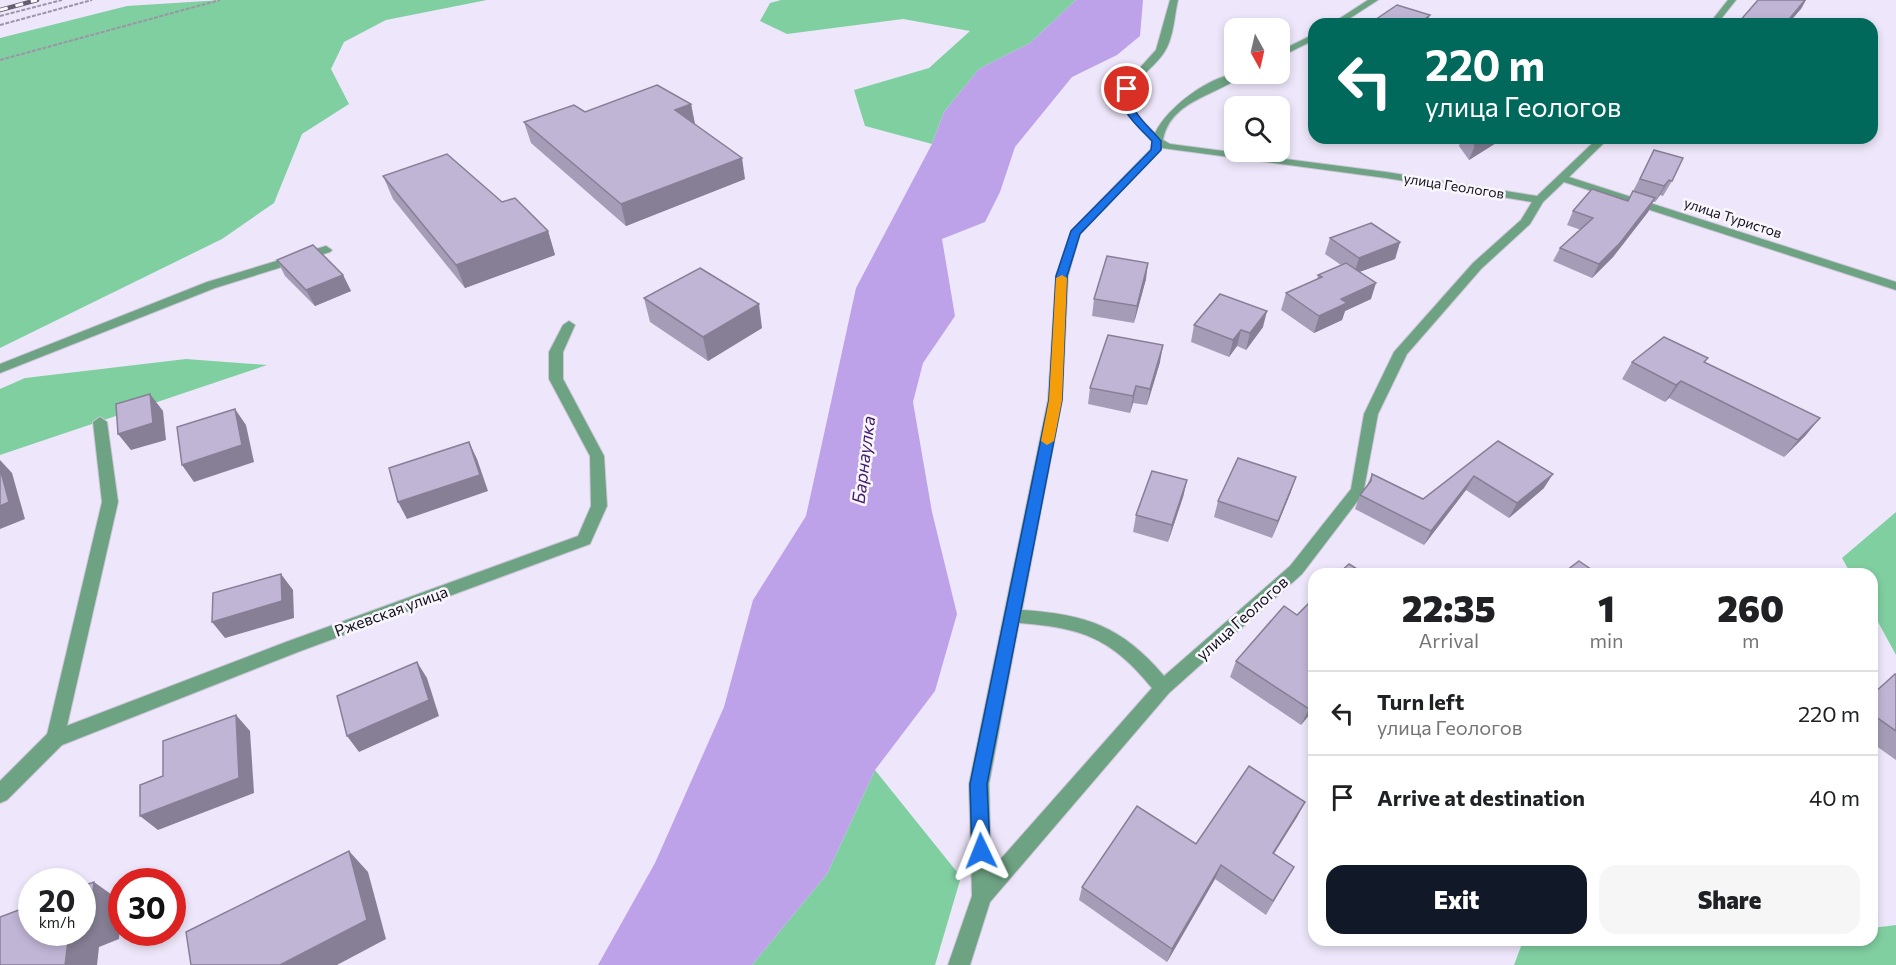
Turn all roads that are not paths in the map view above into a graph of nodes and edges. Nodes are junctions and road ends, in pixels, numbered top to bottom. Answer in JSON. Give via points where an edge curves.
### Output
{"nodes":[{"id":1,"x":1174,"y":0,"type":"edge"},
{"id":2,"x":1374,"y":0,"type":"edge"},
{"id":3,"x":1732,"y":0,"type":"edge"},
{"id":4,"x":1345,"y":18,"type":"edge"},
{"id":5,"x":1718,"y":18,"type":"edge"},
{"id":6,"x":1308,"y":40,"type":"edge"},
{"id":7,"x":1290,"y":49,"type":"edge"},
{"id":8,"x":1224,"y":81,"type":"edge"},
{"id":9,"x":1156,"y":141,"type":"junction"},
{"id":10,"x":1598,"y":144,"type":"edge"},
{"id":11,"x":1561,"y":178,"type":"junction"},
{"id":12,"x":1539,"y":200,"type":"junction"},
{"id":13,"x":326,"y":250,"type":"dead end"},
{"id":14,"x":1896,"y":285,"type":"edge"},
{"id":15,"x":569,"y":325,"type":"dead end"},
{"id":16,"x":0,"y":369,"type":"edge"},
{"id":17,"x":100,"y":422,"type":"dead end"},
{"id":18,"x":1013,"y":616,"type":"junction"},
{"id":19,"x":1162,"y":688,"type":"junction"},
{"id":20,"x":55,"y":739,"type":"junction"},
{"id":21,"x":0,"y":794,"type":"edge"},
{"id":22,"x":982,"y":896,"type":"junction"},
{"id":23,"x":960,"y":965,"type":"edge"}],
"edges":[{"from":1,"to":9,"type":"street","name":"улица Геологов","via":[[1162,49],[1127,89],[1125,98],[1132,114]]},
{"from":2,"to":4,"type":"street"},
{"from":3,"to":5,"type":"street"},
{"from":6,"to":7,"type":"street"},
{"from":8,"to":9,"type":"street","name":"улица Геологов","via":[[1193,96],[1164,122]]},
{"from":9,"to":12,"type":"street","name":"улица Геологов","via":[[1182,151],[1386,175]]},
{"from":9,"to":18,"type":"street","name":"улица Геологов","via":[[1156,150],[1075,233],[1062,276],[1055,400]]},
{"from":10,"to":11,"type":"street","name":"улица Геологов"},
{"from":11,"to":12,"type":"street","name":"улица Геологов"},
{"from":11,"to":14,"type":"street","name":"улица Туристов"},
{"from":12,"to":19,"type":"street","name":"улица Геологов","via":[[1526,222],[1477,266],[1401,352],[1371,414],[1358,490],[1296,570]]},
{"from":13,"to":16,"type":"street","via":[[211,285]]},
{"from":15,"to":20,"type":"street","name":"Ржевская улица","via":[[556,352],[556,379],[597,456],[599,506],[584,540]]},
{"from":17,"to":20,"type":"street","via":[[111,502]]},
{"from":18,"to":19,"type":"street","via":[[1062,619],[1106,634],[1135,656]]},
{"from":18,"to":22,"type":"street","name":"улица Геологов","via":[[979,784]]},
{"from":19,"to":22,"type":"street","name":"улица Геологов"},
{"from":20,"to":21,"type":"street","name":"Ржевская улица"},
{"from":22,"to":23,"type":"street","name":"улица Геологов"}]}
